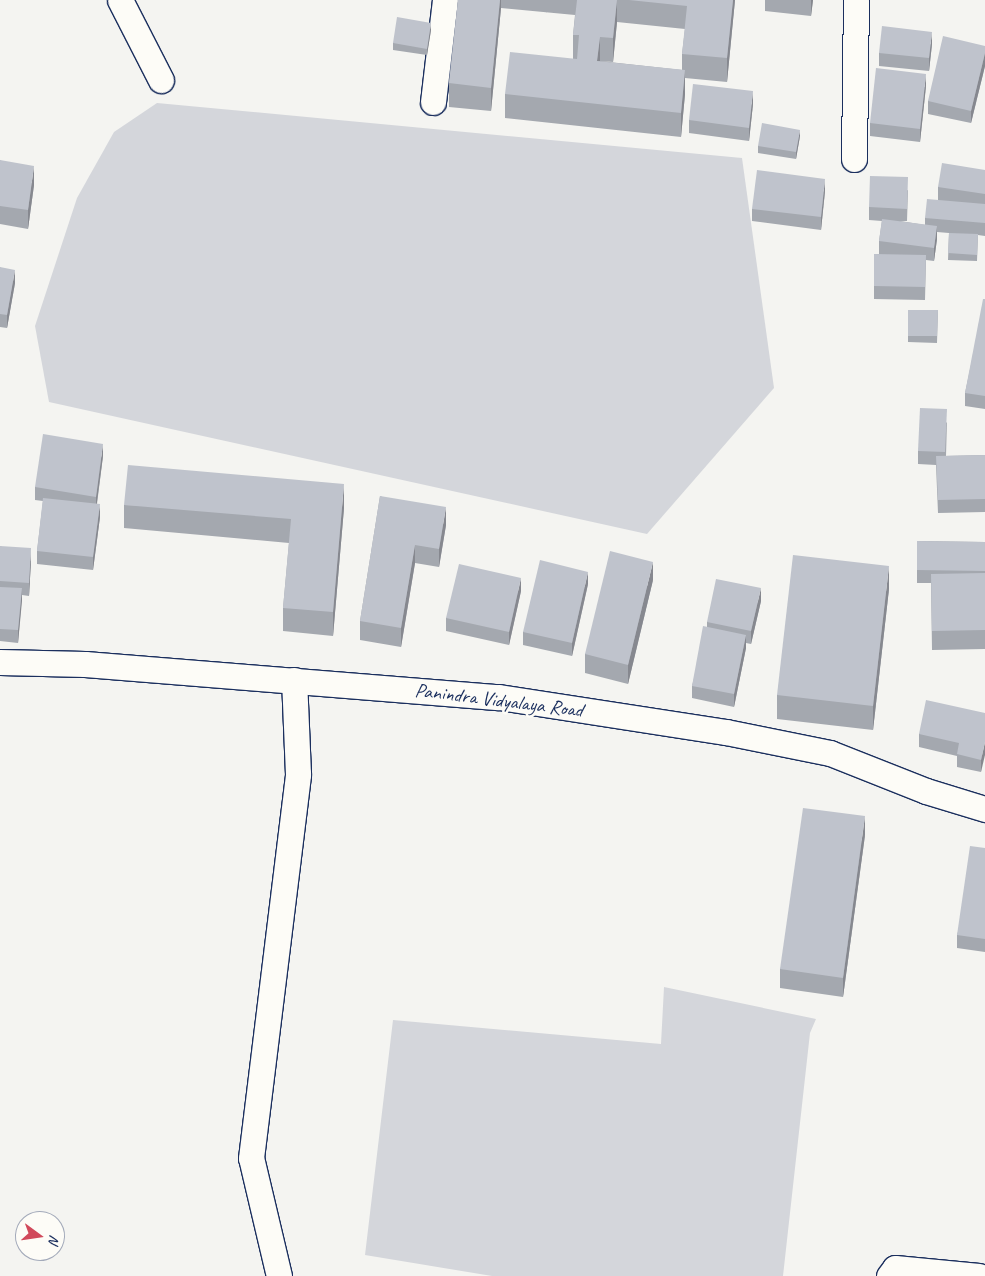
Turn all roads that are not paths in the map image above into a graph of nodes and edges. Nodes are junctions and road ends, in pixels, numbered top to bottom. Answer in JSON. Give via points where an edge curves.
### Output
{"nodes":[{"id":1,"x":120,"y":0,"type":"edge"},
{"id":2,"x":445,"y":0,"type":"edge"},
{"id":3,"x":856,"y":0,"type":"edge"},
{"id":4,"x":160,"y":80,"type":"dead end"},
{"id":5,"x":433,"y":102,"type":"dead end"},
{"id":6,"x":854,"y":159,"type":"dead end"},
{"id":7,"x":0,"y":662,"type":"edge"},
{"id":8,"x":294,"y":680,"type":"junction"},
{"id":9,"x":985,"y":809,"type":"edge"},
{"id":10,"x":279,"y":1276,"type":"edge"},
{"id":11,"x":889,"y":1276,"type":"edge"},
{"id":12,"x":979,"y":1276,"type":"edge"}],
"edges":[{"from":1,"to":4,"type":"street"},
{"from":2,"to":5,"type":"street"},
{"from":3,"to":6,"type":"street"},
{"from":7,"to":8,"type":"street","name":"Panindra Vidyalaya Road","via":[[85,664]]},
{"from":8,"to":9,"type":"street","name":"Panindra Vidyalaya Road","via":[[499,697],[726,732],[830,753]]},
{"from":8,"to":10,"type":"street","via":[[298,774],[251,1158]]},
{"from":11,"to":12,"type":"street","via":[[895,1268]]}]}
